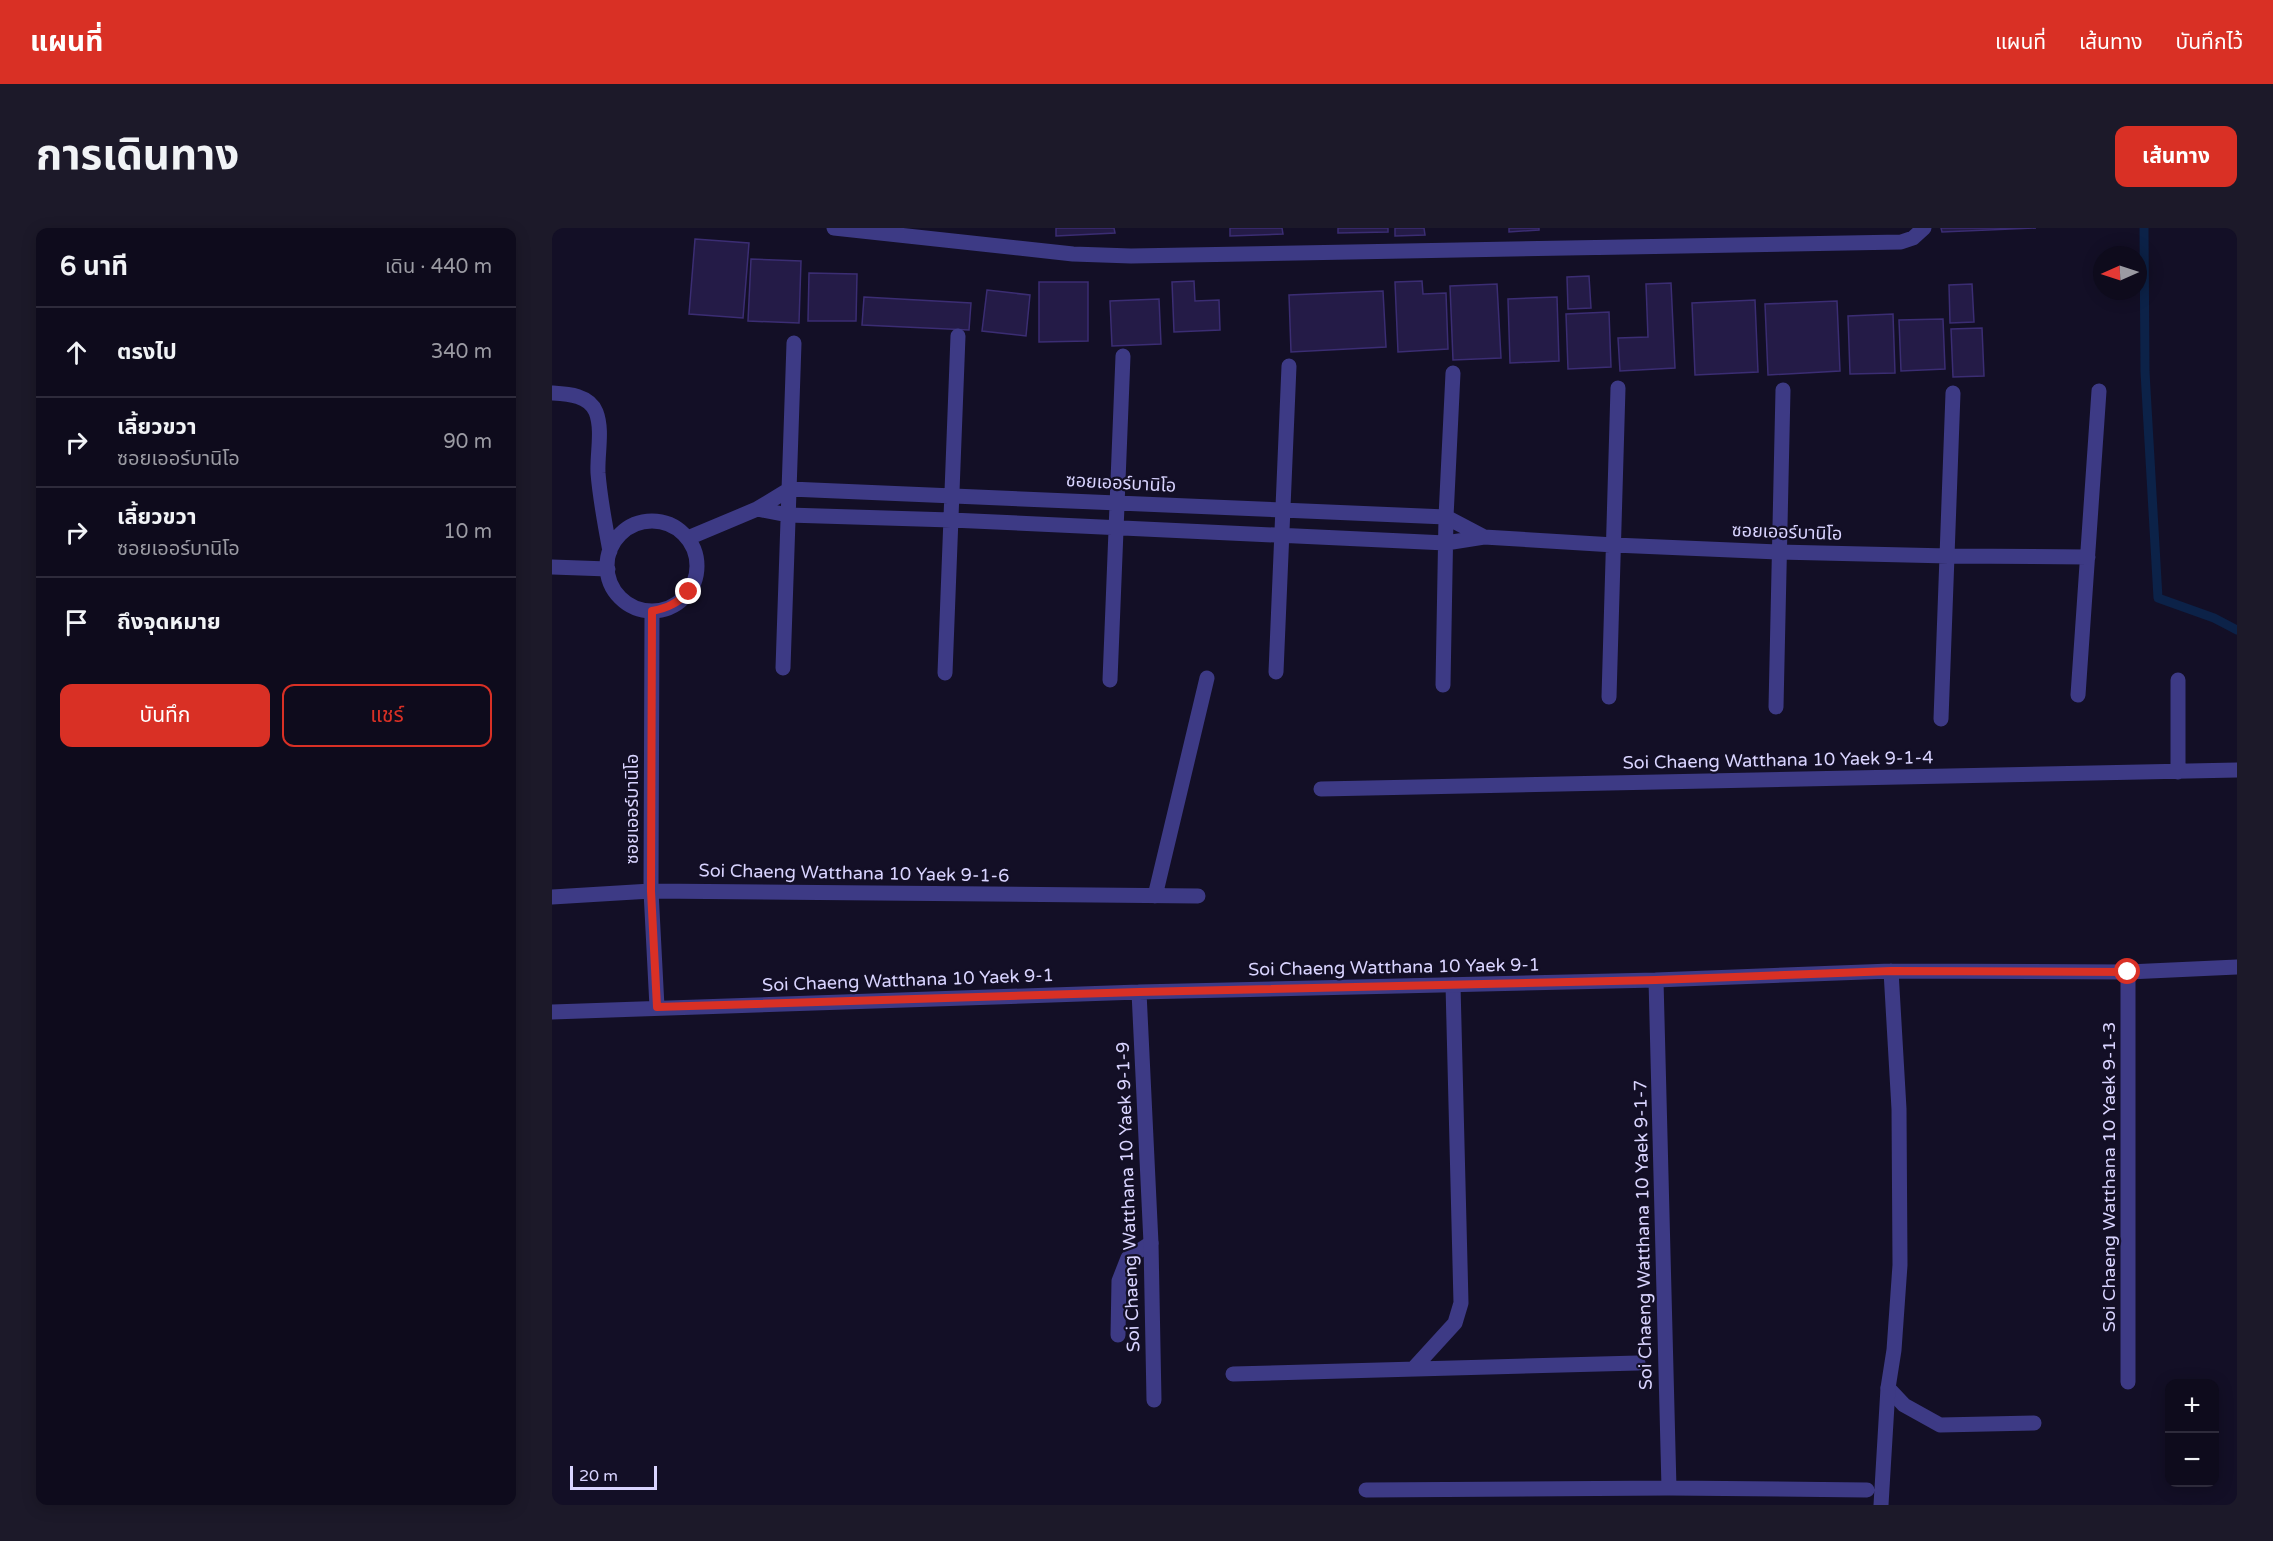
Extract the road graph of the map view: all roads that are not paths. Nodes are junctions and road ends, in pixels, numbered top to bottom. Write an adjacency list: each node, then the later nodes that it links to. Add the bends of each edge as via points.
1 (834, 228): 2 (street, via 1073,254 1131,256 1901,242)
2 (1924, 228)
3 (958, 336): 14 (street)
4 (794, 343): 13 (street)
5 (1123, 356): 15 (street)
6 (1289, 366): 17 (street)
7 (1453, 373): 19 (street)
8 (1618, 388): 26 (street)
9 (1783, 390): 28 (street)
10 (2099, 391): 30 (street)
11 (552, 393): 27 (street, via 571,394 588,402 596,412 601,503)
12 (1953, 393): 29 (street)
13 (790, 489): 14 (street, ซอยเออร์บานิโอ); 16 (street); 18 (street)
14 (952, 495): 15 (street, ซอยเออร์บานิโอ); 20 (street)
15 (1118, 503): 17 (street, ซอยเออร์บานิโอ); 21 (street)
16 (757, 509): 18 (street, ซอยเออร์บานิโอ); 24 (street)
17 (1285, 510): 19 (street, ซอยเออร์บานิโอ); 22 (street)
18 (788, 515): 20 (street, ซอยเออร์บานิโอ); 34 (street)
19 (1446, 517): 23 (street, ซอยเออร์บานิโอ); 25 (street)
20 (951, 520): 21 (street, ซอยเออร์บานิโอ); 36 (street)
21 (1117, 528): 22 (street, ซอยเออร์บานิโอ); 38 (street)
22 (1283, 535): 25 (street, ซอยเออร์บานิโอ); 35 (street)
23 (1484, 537): 25 (street, ซอยเออร์บานิโอ); 26 (street, ซอยเออร์บานิโอ)
24 (688, 538): 27 (street, via 678,528 652,520 626,529); 33 (street, via 697,564 689,592 666,609)
25 (1446, 543): 40 (street)
26 (1614, 545): 28 (street, ซอยเออร์บานิโอ); 42 (street)
27 (610, 551): 32 (street)
28 (1778, 552): 29 (street, ซอยเออร์บานิโอ); 43 (street)
29 (1948, 556): 30 (street, ซอยเออร์บานิโอ); 44 (street)
30 (2088, 556): 41 (street)
31 (552, 567): 32 (street)
32 (608, 569): 33 (street, via 617,593 633,606)
33 (652, 611): 48 (street, ซอยเออร์บานิโอ)
34 (783, 668)
35 (1276, 672)
36 (945, 673)
37 (1207, 678): 49 (street)
38 (1110, 680)
39 (2178, 680): 46 (street)
40 (1443, 685)
41 (2078, 694)
42 (1609, 697)
43 (1776, 707)
44 (1941, 720)
45 (2237, 770): 46 (street, Soi Chaeng Watthana 10 Yaek 9-1-4)
46 (2178, 772): 47 (street, Soi Chaeng Watthana 10 Yaek 9-1-4)
47 (1321, 789)
48 (651, 891): 49 (street, Soi Chaeng Watthana 10 Yaek 9-1-6); 51 (street, Soi Chaeng Watthana 10 Yaek 9-1-6); 58 (street, ซอยเออร์บานิโอ)
49 (1155, 896): 50 (street, Soi Chaeng Watthana 10 Yaek 9-1-6)
50 (1198, 896)
51 (552, 897)
52 (2237, 967): 54 (street, Soi Chaeng Watthana 10 Yaek 9-1)
53 (1891, 971): 54 (street, Soi Chaeng Watthana 10 Yaek 9-1); 55 (street, Soi Chaeng Watthana 10 Yaek 9-1); 66 (street, via 1899,1109 1900,1265)
54 (2128, 972): 65 (street, Soi Chaeng Watthana 10 Yaek 9-1-3)
55 (1656, 980): 56 (street, Soi Chaeng Watthana 10 Yaek 9-1); 69 (street, Soi Chaeng Watthana 10 Yaek 9-1-7)
56 (1453, 985): 57 (street, Soi Chaeng Watthana 10 Yaek 9-1); 63 (street, via 1461,1303 1455,1323)
57 (1139, 992): 58 (street, Soi Chaeng Watthana 10 Yaek 9-1); 60 (street, Soi Chaeng Watthana 10 Yaek 9-1-9)
58 (657, 1007): 59 (street, Soi Chaeng Watthana 10 Yaek 9-1)
59 (552, 1012)
60 (1151, 1243): 61 (street, via 1128,1258 1119,1281); 67 (street, Soi Chaeng Watthana 10 Yaek 9-1-9)
61 (1118, 1335)
62 (1638, 1363): 63 (street)
63 (1413, 1369): 64 (street)
64 (1233, 1374)
65 (2128, 1382)
66 (1888, 1388): 68 (street, via 1904,1405 1940,1425); 72 (street)
67 (1154, 1400)
68 (2034, 1424)
69 (1670, 1488): 70 (street); 71 (street)
70 (1366, 1490)
71 (1867, 1490)
72 (1881, 1505)

